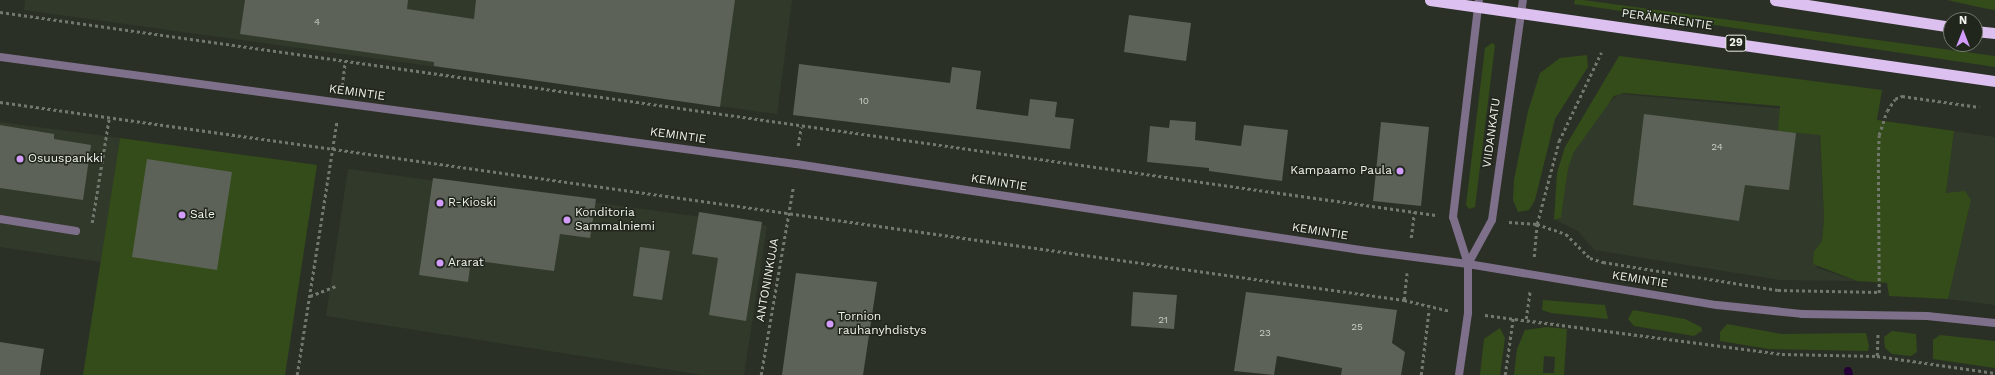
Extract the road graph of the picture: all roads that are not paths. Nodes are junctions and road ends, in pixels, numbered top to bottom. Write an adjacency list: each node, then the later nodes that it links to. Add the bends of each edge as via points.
1 (1430, 0): 4 (highway, PERÄMERENTIE / 29)
2 (1523, 0): 5 (street, VIIDANKATU)
3 (1775, 0): 6 (highway)
4 (1478, 3): 5 (highway, PERÄMERENTIE / 29); 13 (street, VIIDANKATU, via 1453,217)
5 (1521, 12): 10 (highway, PERÄMERENTIE / 29); 13 (street, VIIDANKATU, via 1492,220)
6 (1943, 26)
7 (1983, 32): 8 (highway)
8 (1995, 33)
9 (0, 57): 13 (street, KEMINTIE, via 796,164 1360,250)
10 (1995, 81)
11 (0, 219): 12 (street)
12 (76, 231)
13 (1468, 264): 14 (street, KEMINTIE, via 1774,312 1927,316); 15 (street, VIIDANKATU, via 1468,313)
14 (1995, 323)
15 (1458, 375)

